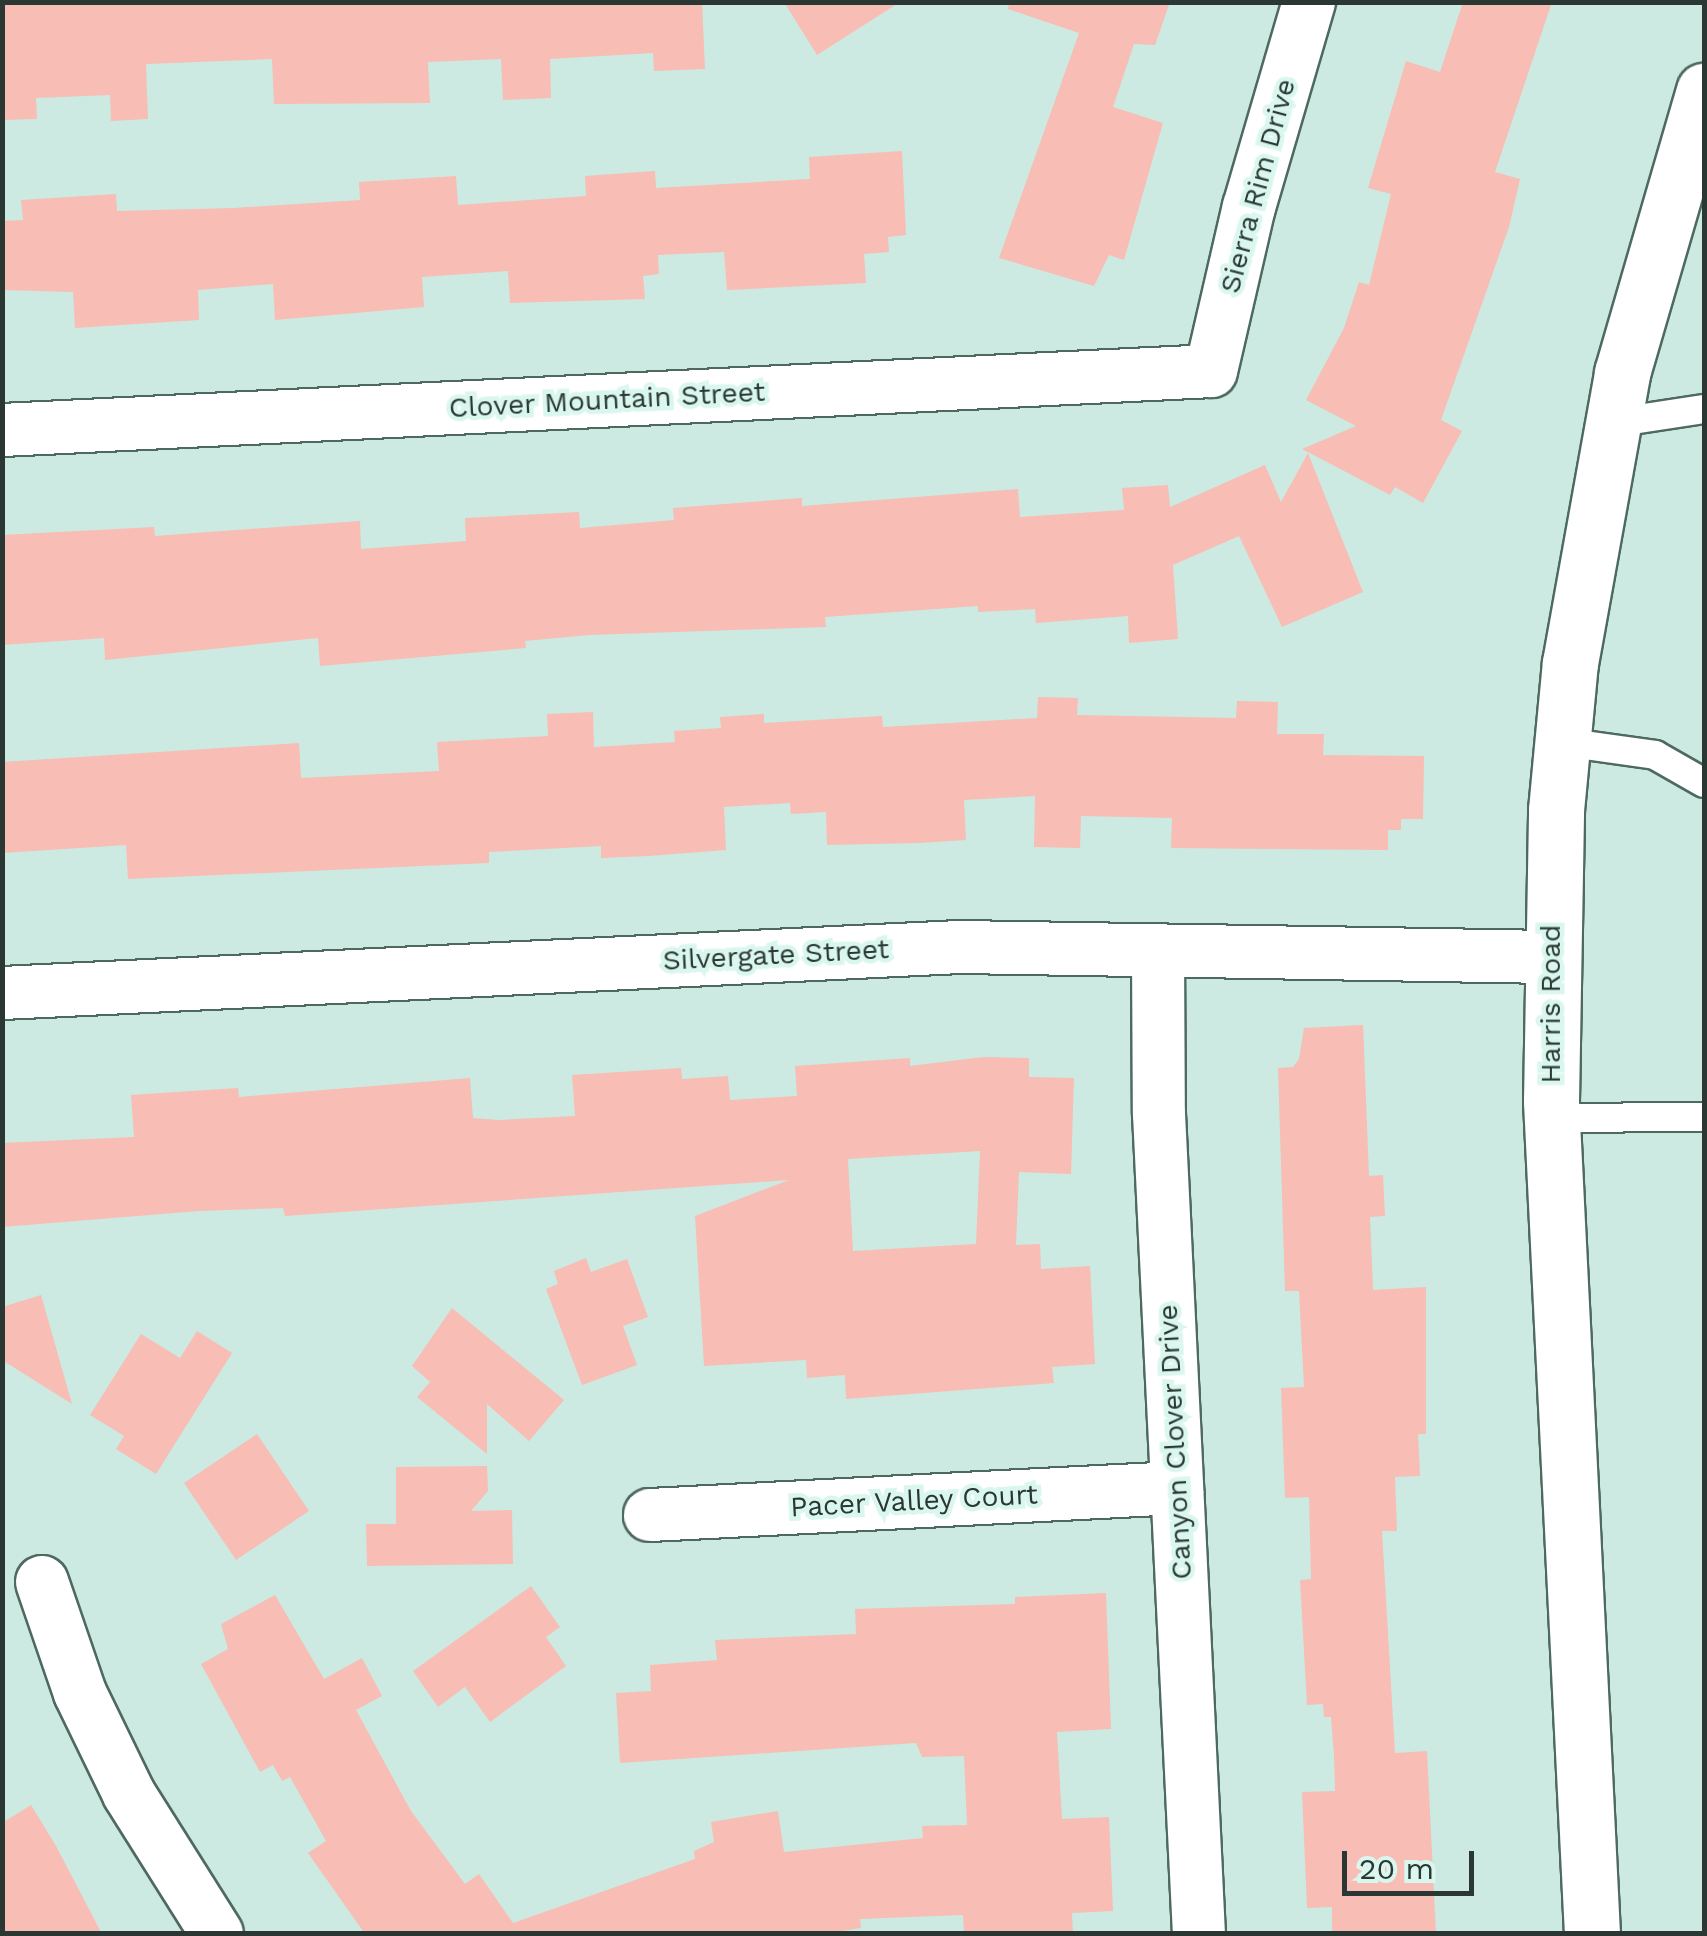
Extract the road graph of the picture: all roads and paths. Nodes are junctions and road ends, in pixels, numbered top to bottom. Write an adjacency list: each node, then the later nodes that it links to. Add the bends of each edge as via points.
1 (1310, 2): 3 (street, Sierra Rim Drive, via 1249,207)
2 (1704, 92): 5 (street, Harris Road, via 1659,231)
3 (1211, 371): 6 (street, Clover Mountain Street)
4 (1704, 409): 5 (lane)
5 (1612, 423): 7 (street, Harris Road)
6 (2, 430)
7 (1562, 742): 8 (lane, via 1656,756); 10 (street, Harris Road)
8 (1704, 783)
9 (1158, 950): 10 (street, Silvergate Street); 11 (street, Silvergate Street, via 960,946); 14 (street, Canyon Clover Drive)
10 (1550, 957): 13 (street, Harris Road)
11 (2, 992)
12 (1704, 1117): 13 (lane)
13 (1552, 1118): 19 (street, Harris Road)
14 (1177, 1488): 15 (street, Pacer Valley Court); 18 (street, Canyon Clover Drive)
15 (650, 1514)
16 (42, 1582): 17 (street, via 80,1693 129,1794)
17 (218, 1934)
18 (1199, 1934)
19 (1592, 1934)

